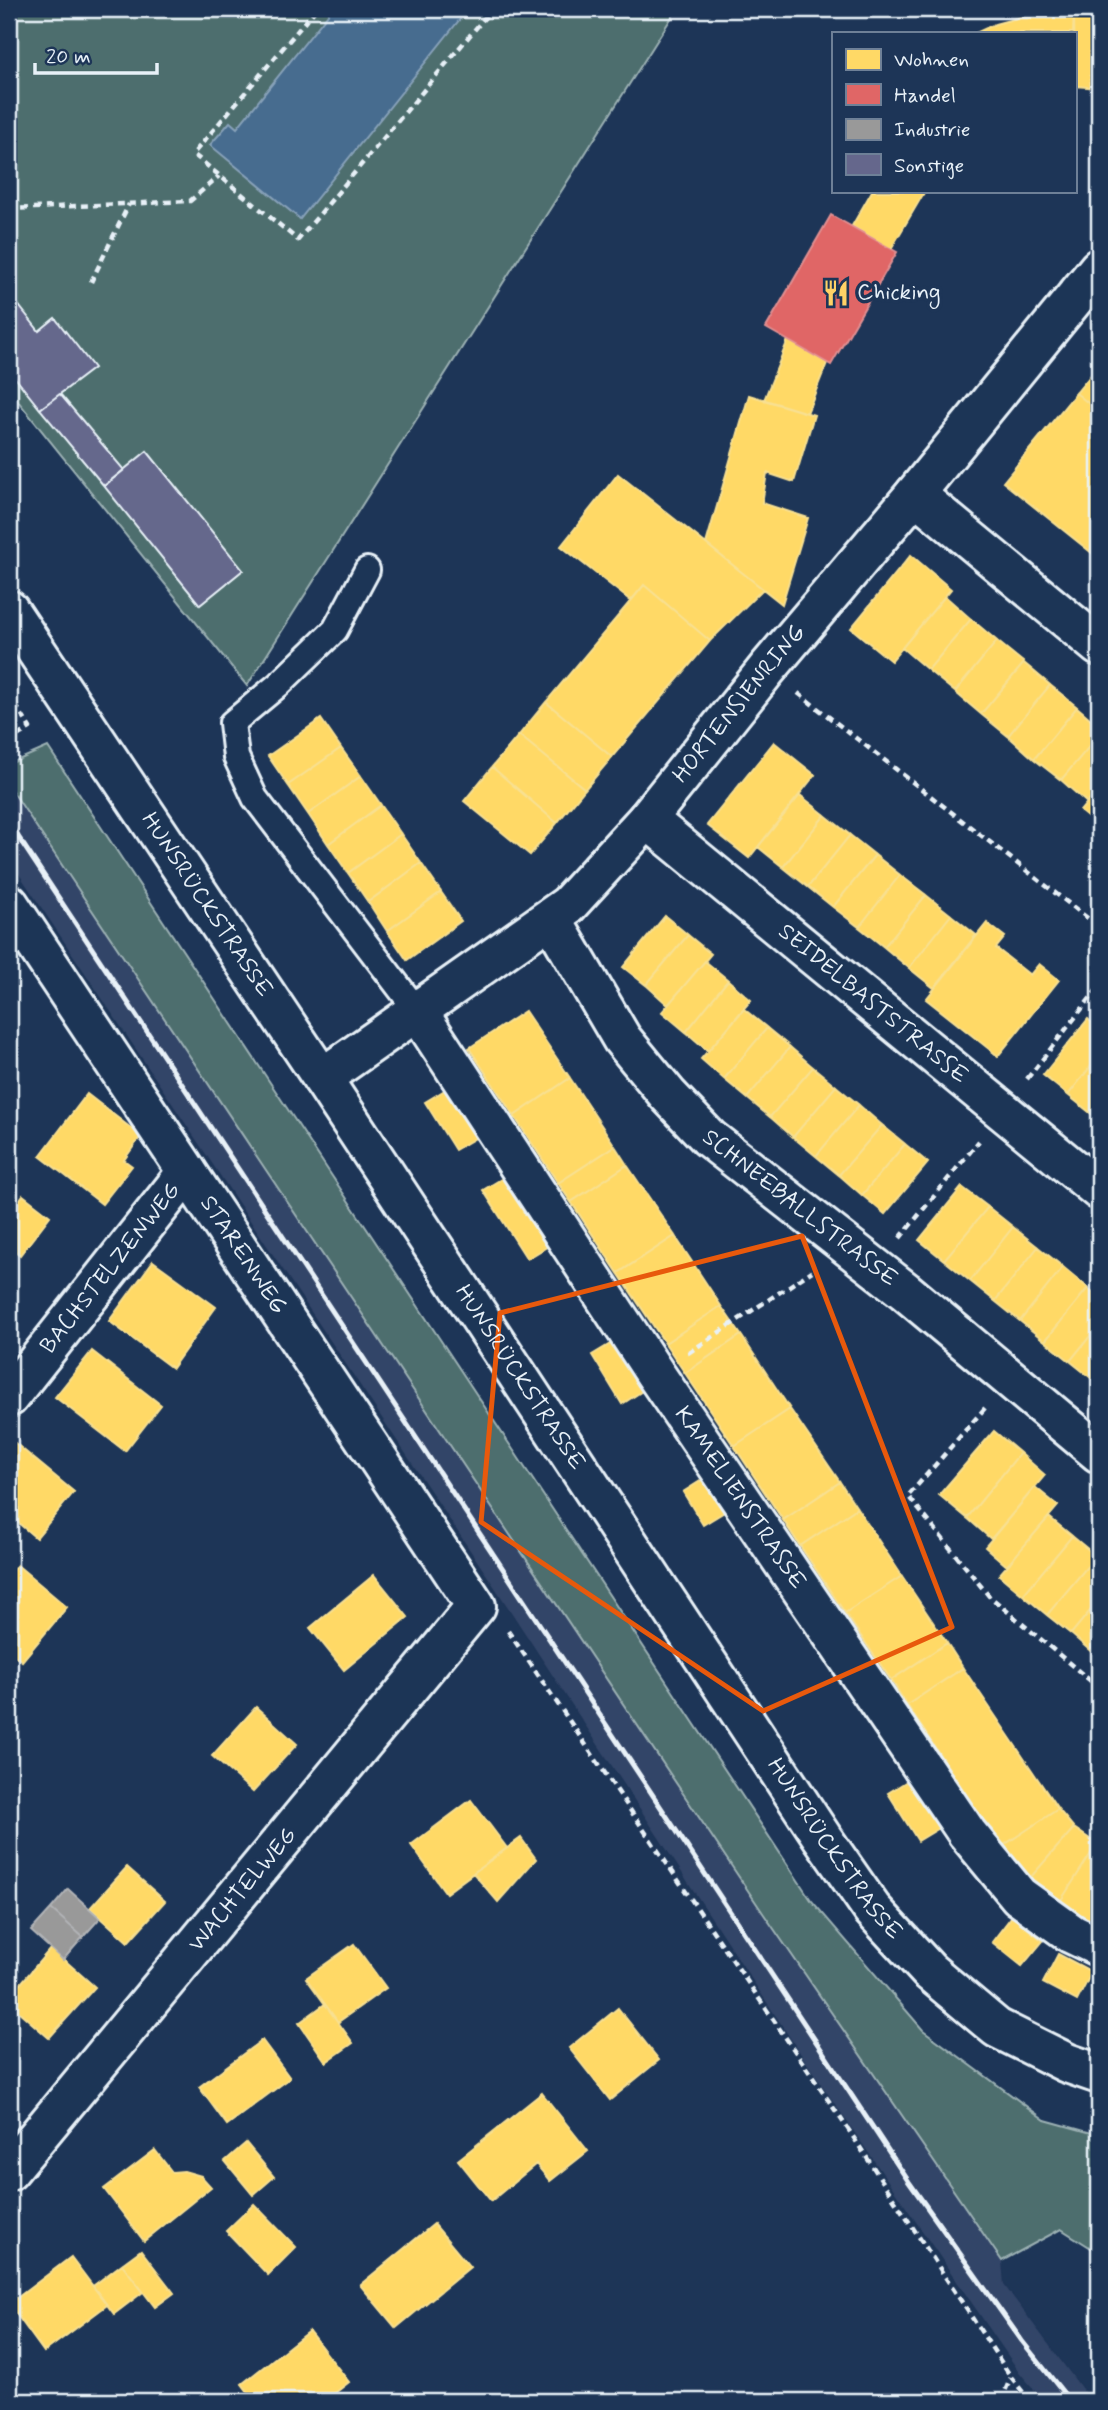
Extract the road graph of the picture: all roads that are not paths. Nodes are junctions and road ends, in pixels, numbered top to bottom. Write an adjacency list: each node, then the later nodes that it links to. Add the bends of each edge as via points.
1 (1099, 268): 2 (street, HORTENSIENRING)
2 (915, 494): 5 (street); 6 (street, HORTENSIENRING)
3 (367, 570): 9 (lane, via 335,630 232,723 234,746 255,798)
4 (9, 610): 10 (street, HUNSRÜCKSTRASSE)
5 (1099, 646)
6 (647, 819): 8 (street, HORTENSIENRING); 12 (street, SEIDELBASTSTRASSE)
7 (9, 904): 11 (street, STARENWEG)
8 (551, 918): 9 (street, HORTENSIENRING); 14 (street, SCHNEEBALLSTRASSE, via 622,1039 709,1138)
9 (418, 1012): 10 (street, HORTENSIENRING); 16 (street, KAMELIENSTRASSE, via 656,1375 967,1833 1019,1896 1072,1934)
10 (322, 1078): 17 (street, HUNSRÜCKSTRASSE, via 872,1909 929,1971 997,2028)
11 (187, 1172): 13 (street, BACHSTELZENWEG); 15 (street, STARENWEG)
12 (1099, 1190)
13 (9, 1397)
14 (1099, 1453)
15 (475, 1606): 18 (street, WACHTELWEG)
16 (1099, 1947)
17 (1099, 2074)
18 (9, 2171)

